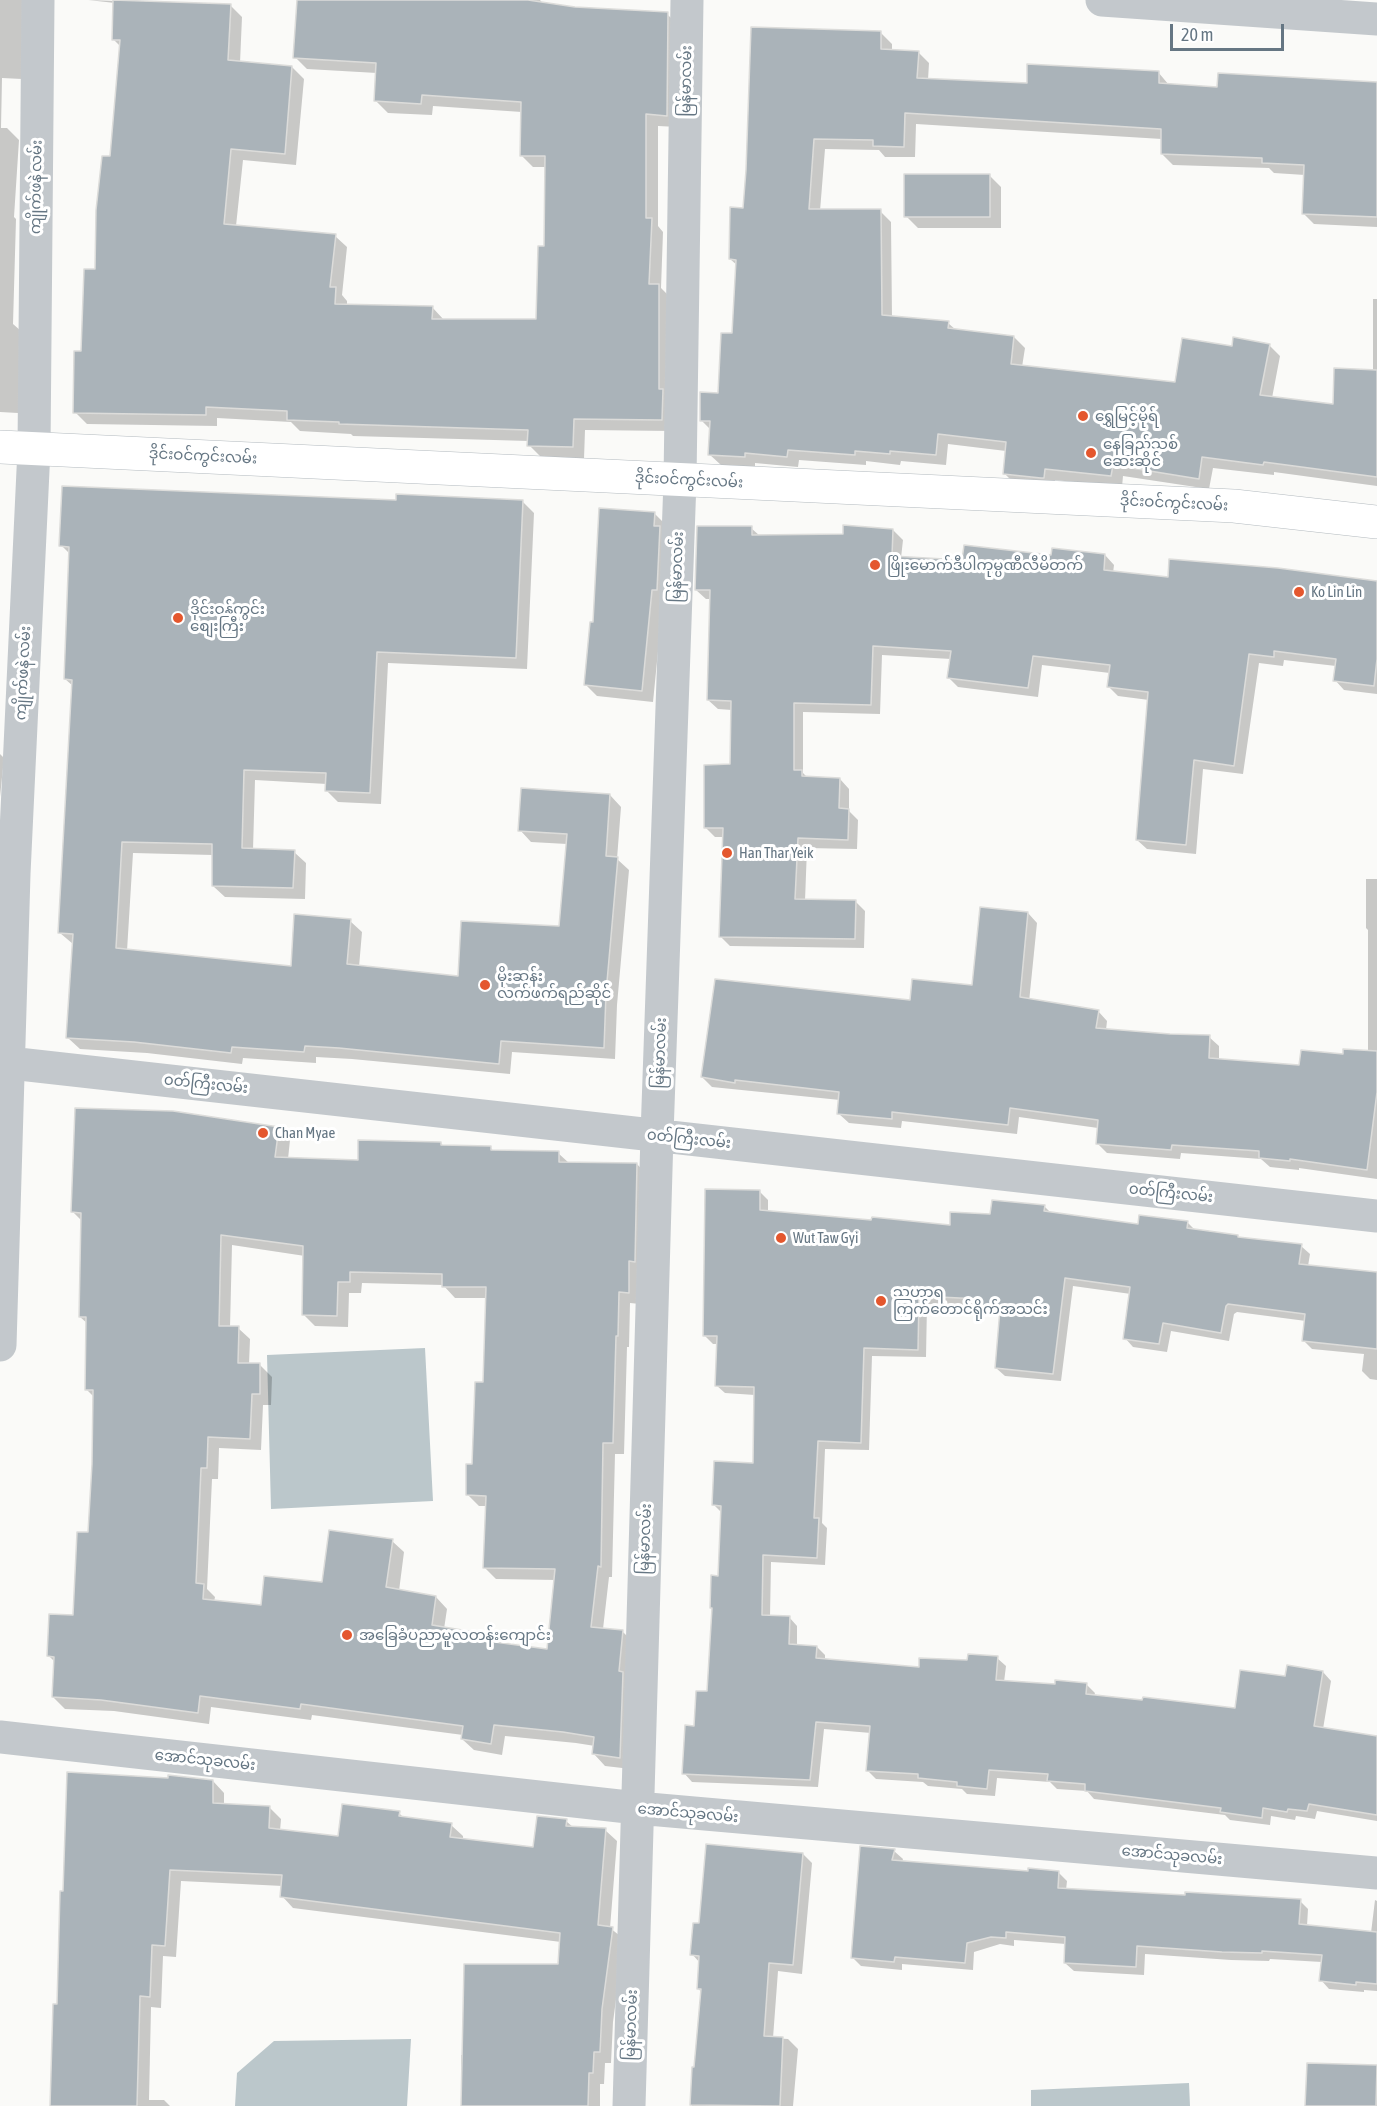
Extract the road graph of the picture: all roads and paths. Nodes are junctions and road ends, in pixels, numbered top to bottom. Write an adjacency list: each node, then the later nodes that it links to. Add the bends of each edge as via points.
1 (38, 0): 6 (street, ကျိုက်ဖနဲ လမ်း)
2 (687, 0): 7 (street, မြန်မာလမ်း)
3 (1102, 0): 4 (street)
4 (1377, 19)
5 (0, 447): 6 (street, ဒိုင်းဝင်ကွင်းလမ်း)
6 (34, 449): 7 (street, ဒိုင်းဝင်ကွင်းလမ်း); 9 (street, ကျိုက်ဖနဲ လမ်း)
7 (680, 480): 8 (street, ဒိုင်းဝင်ကွင်းလမ်း, via 1234,506); 10 (street, မြန်မာလမ်း)
8 (1377, 522)
9 (4, 1062): 10 (street, ၀တ်ကြီးလမ်း); 12 (street, ကျိုက်ဖနဲ လမ်း)
10 (657, 1135): 11 (street, ၀တ်ကြီးလမ်း); 14 (street, မြန်မာလမ်း)
11 (1377, 1216)
12 (0, 1345)
13 (0, 1737): 14 (street, အောင်သုခလမ်း)
14 (636, 1808): 15 (street, အောင်သုခလမ်း); 16 (street, မြန်မာလမ်း)
15 (1377, 1873)
16 (629, 2106)

